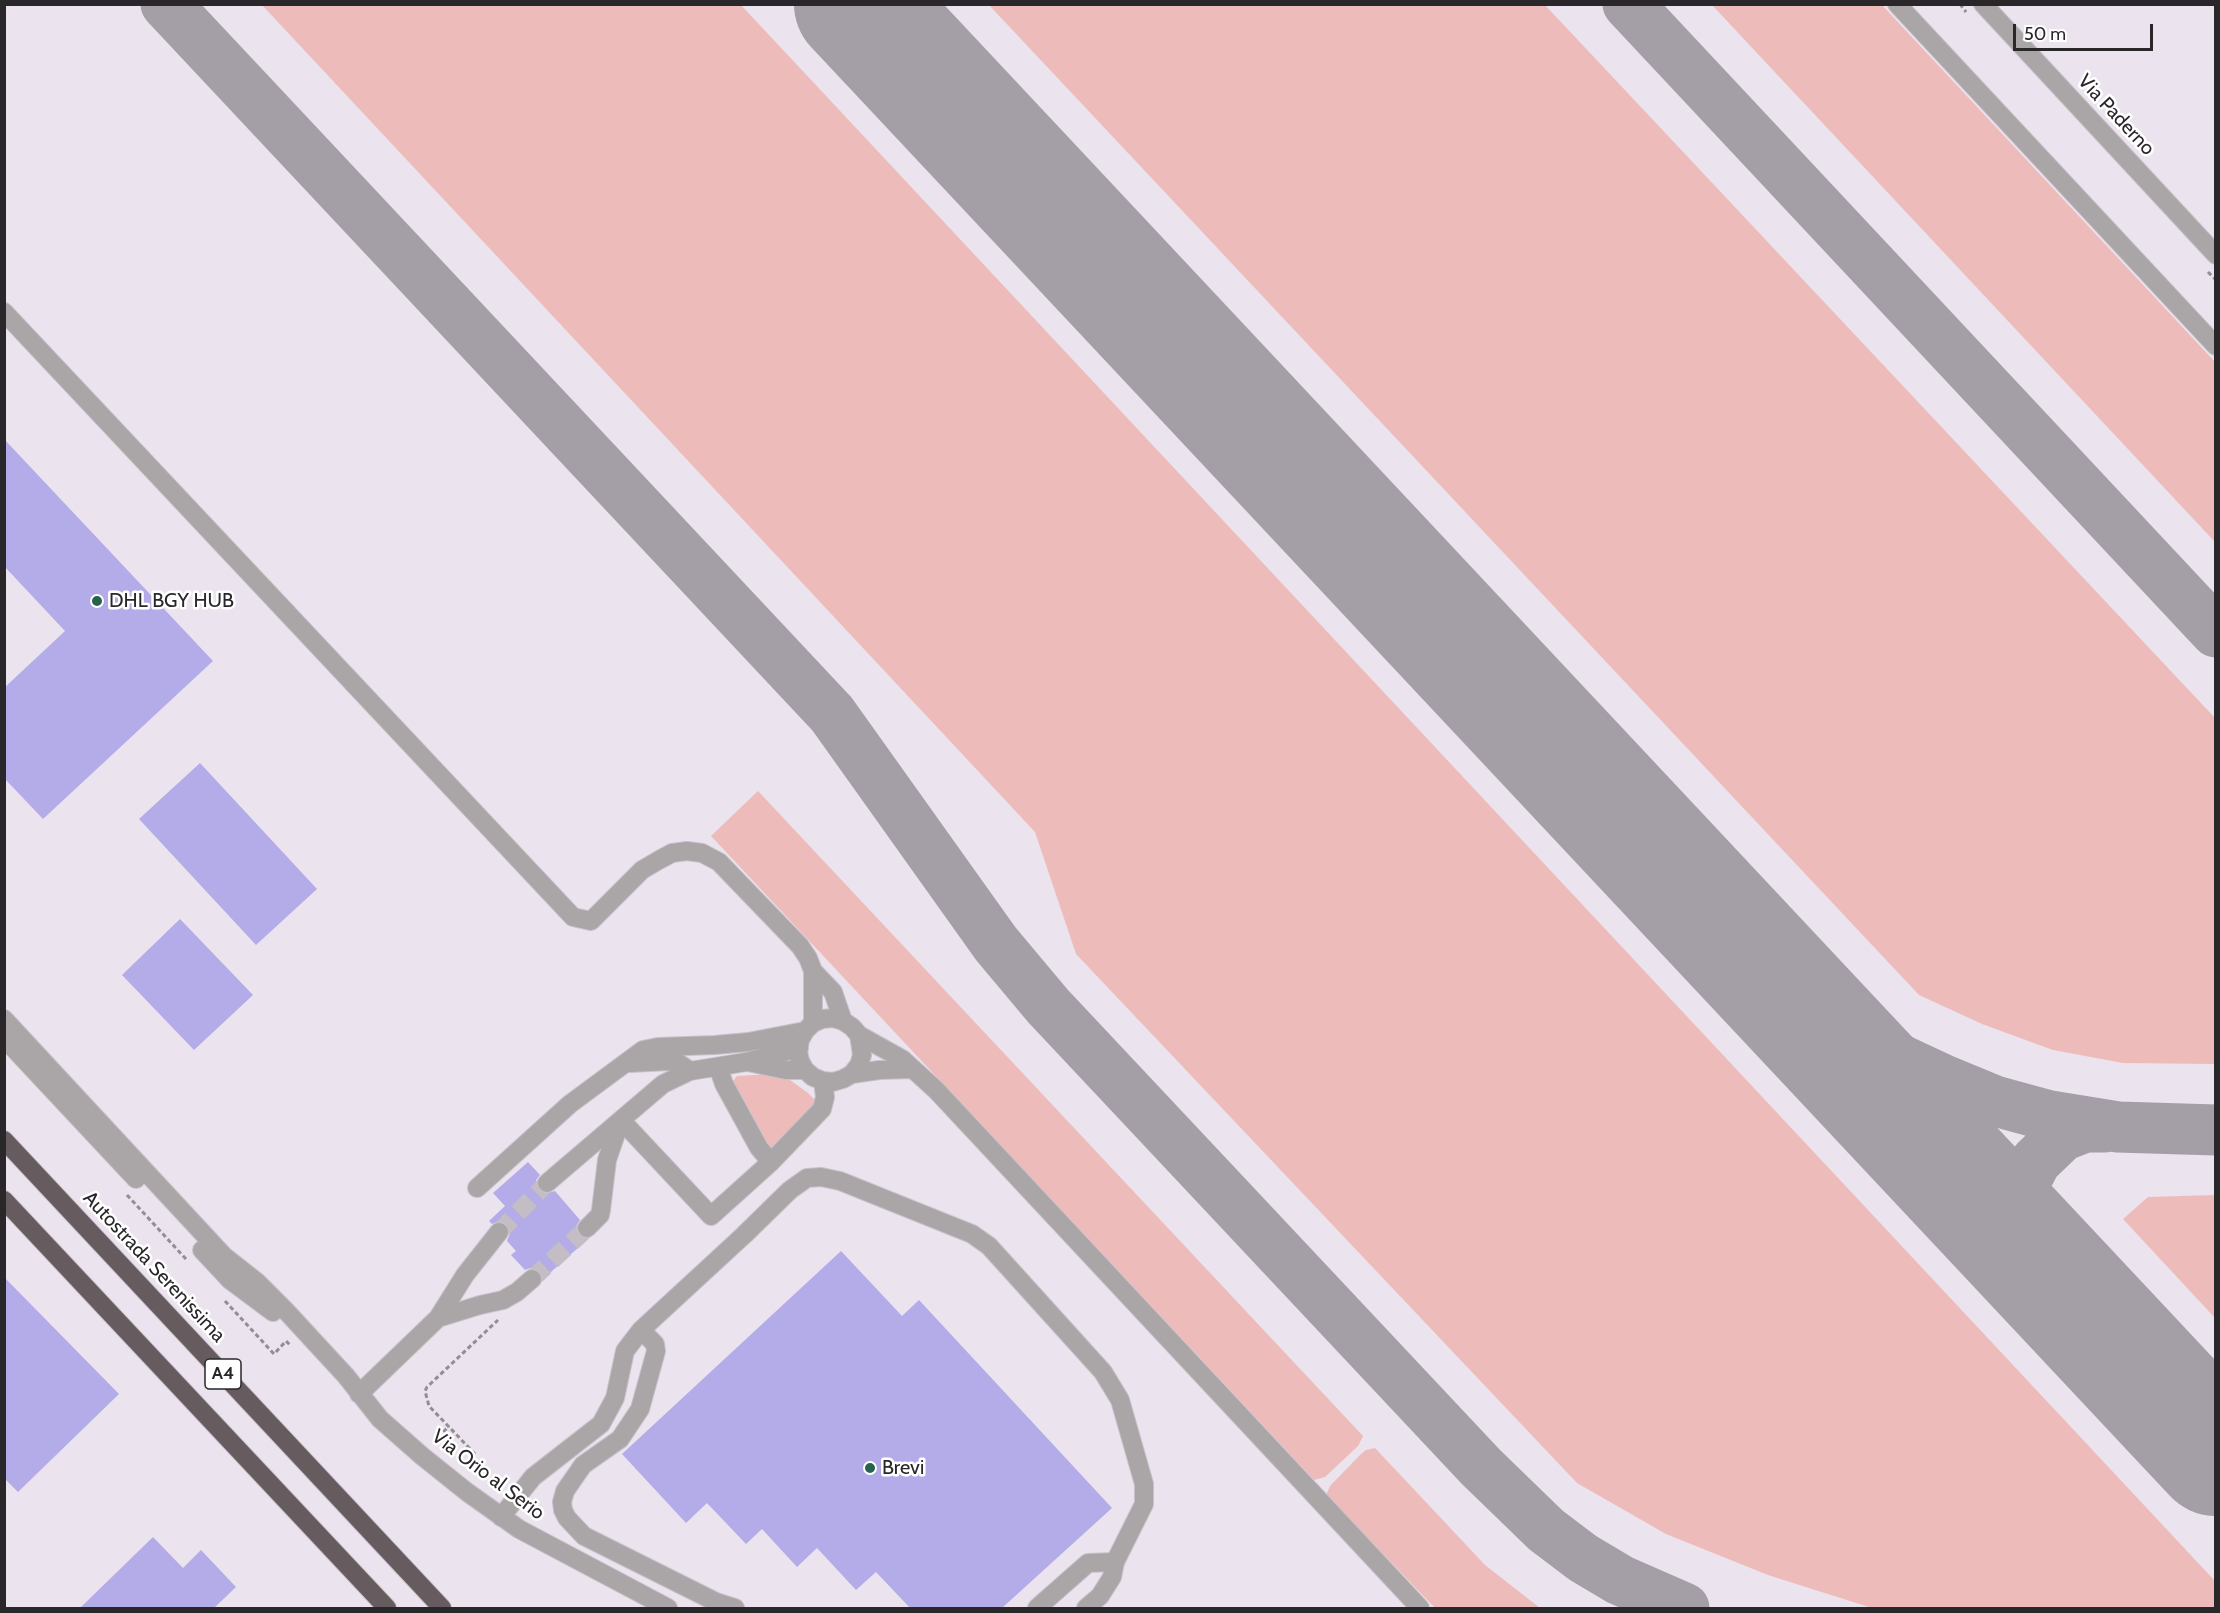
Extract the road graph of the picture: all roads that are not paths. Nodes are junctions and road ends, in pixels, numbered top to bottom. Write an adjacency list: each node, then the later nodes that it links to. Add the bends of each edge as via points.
1 (1897, 4): 5 (street)
2 (1983, 4): 3 (street, Via Paderno)
3 (2216, 255)
4 (4, 312): 6 (street, via 573,917 591,921 642,870 672,853 702,854 719,862 800,946)
5 (2216, 346)
6 (813, 971): 8 (street, via 833,992); 9 (street)
7 (4, 1019): 31 (street, via 224,1256 286,1311)
8 (843, 1021): 9 (street, via 822,1019); 10 (street)
9 (805, 1034): 12 (street); 13 (street, via 715,1045 658,1047 643,1050); 16 (street, via 800,1061)
10 (859, 1035): 15 (street); 18 (street, via 862,1055)
11 (4, 1038): 31 (street, via 230,1280 264,1304 338,1379)
12 (746, 1062): 14 (street); 16 (street)
13 (622, 1064): 17 (street, via 669,1061); 24 (street, via 570,1104)
14 (718, 1067): 17 (street); 22 (street, via 759,1148)
15 (913, 1069): 18 (street); 40 (street)
16 (806, 1070): 19 (street)
17 (690, 1071): 20 (street, via 663,1084)
18 (852, 1074): 19 (street, via 833,1082)
19 (823, 1081): 22 (street, via 822,1109)
20 (621, 1120): 22 (street, via 711,1216); 23 (street); 26 (street, via 607,1160 600,1215)
21 (4, 1140): 35 (highway, Autostrada Serenissima / A4)
22 (771, 1162)
23 (547, 1183)
24 (477, 1188)
25 (4, 1200): 34 (highway, A4)
26 (587, 1228)
27 (499, 1232): 29 (street)
28 (532, 1279): 29 (street, via 503,1300)
29 (438, 1318): 31 (street)
30 (641, 1330): 32 (street, via 625,1352 615,1398 602,1424 533,1477); 33 (street, via 807,1178 840,1181 972,1234 989,1246 1103,1372 1120,1400 1144,1484 1144,1504); 37 (street, via 655,1344 656,1351 640,1409 620,1438 583,1465 565,1491 563,1510 584,1536)
31 (359, 1394): 32 (street, Via Orio al Serio, via 380,1419 422,1456)
32 (501, 1517): 36 (street, Via Orio al Serio, via 579,1563)
33 (1115, 1562): 38 (street, via 1088,1563); 39 (street, via 1112,1577 1100,1596)
34 (387, 1608)
35 (442, 1608)
36 (668, 1608)
37 (735, 1608)
38 (1037, 1608)
39 (1086, 1608)
40 (1420, 1608)

